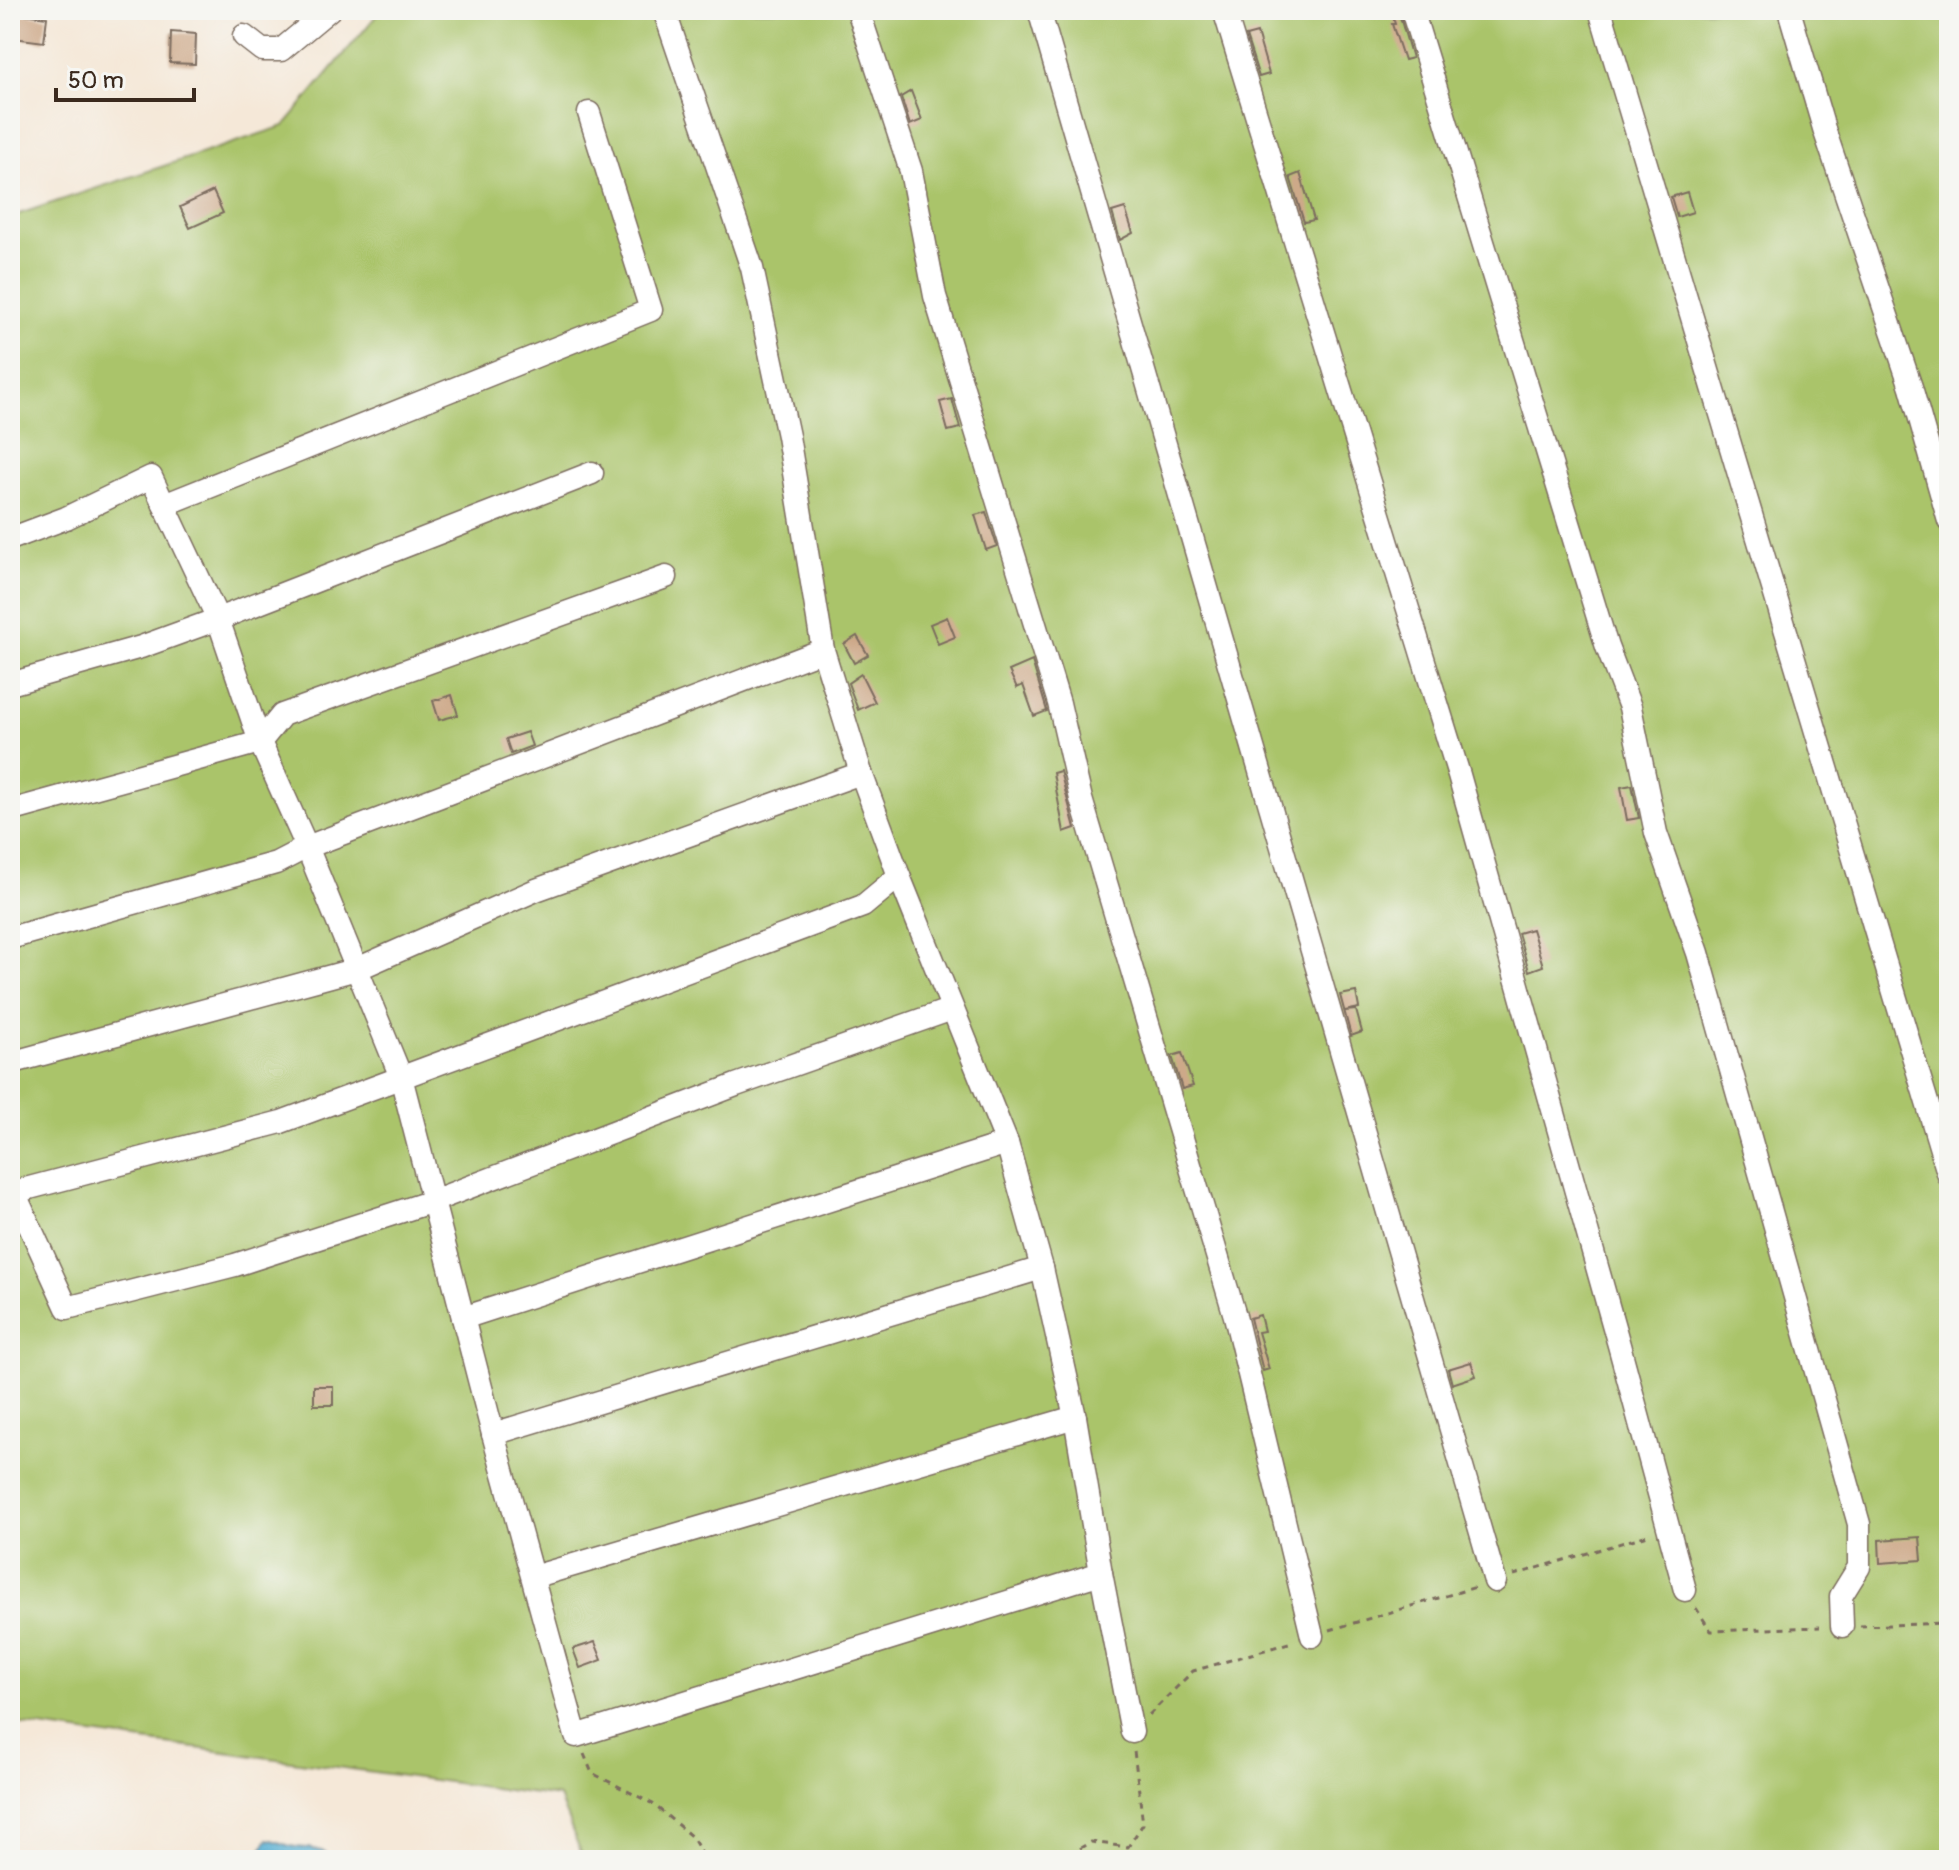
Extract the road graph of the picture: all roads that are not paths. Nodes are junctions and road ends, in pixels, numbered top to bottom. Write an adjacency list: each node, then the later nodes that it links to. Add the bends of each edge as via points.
1 (329, 10): 9 (lane, via 281,50 262,50)
2 (664, 10): 17 (lane, via 752,268 788,436)
3 (858, 10): 42 (lane, via 911,171 935,296 1059,703 1081,799 1235,1316)
4 (1039, 10): 39 (lane)
5 (1224, 10): 40 (lane, via 1459,775)
6 (1412, 10): 41 (lane, via 1607,647 1630,707 1656,833 1698,953 1859,1524 1859,1567 1841,1596)
7 (1600, 10): 30 (lane)
8 (1789, 10): 13 (lane)
9 (244, 36)
10 (589, 113): 12 (lane, via 651,310)
11 (592, 473): 16 (lane)
12 (164, 505): 14 (lane, via 151,477); 16 (lane)
13 (1949, 521)
14 (10, 539)
15 (666, 577): 19 (lane, via 282,715)
16 (218, 619): 18 (lane); 19 (lane)
17 (823, 650): 20 (lane); 22 (lane)
18 (10, 684)
19 (260, 742): 21 (lane); 22 (lane)
20 (861, 773): 23 (lane); 25 (lane, via 536,890)
21 (10, 811)
22 (307, 847): 24 (lane, via 276,863); 25 (lane)
23 (899, 876): 26 (lane); 28 (lane, via 863,906)
24 (10, 938)
25 (357, 969): 27 (lane); 28 (lane)
26 (952, 1009): 29 (lane); 32 (lane)
27 (10, 1063)
28 (401, 1077): 31 (lane, via 281,1122); 32 (lane)
29 (1007, 1143): 33 (lane); 34 (lane)
30 (1949, 1176)
31 (11, 1189): 32 (lane, via 67,1308 235,1265)
32 (433, 1201): 34 (lane)
33 (1042, 1268): 35 (lane); 36 (lane)
34 (463, 1318): 36 (lane)
35 (1075, 1417): 37 (lane); 38 (lane)
36 (493, 1434): 38 (lane)
37 (1101, 1573): 38 (lane, via 576,1736); 43 (lane)
38 (533, 1577)
39 (1495, 1581)
40 (1685, 1590)
41 (1842, 1626)
42 (1312, 1636)
43 (1132, 1732)

